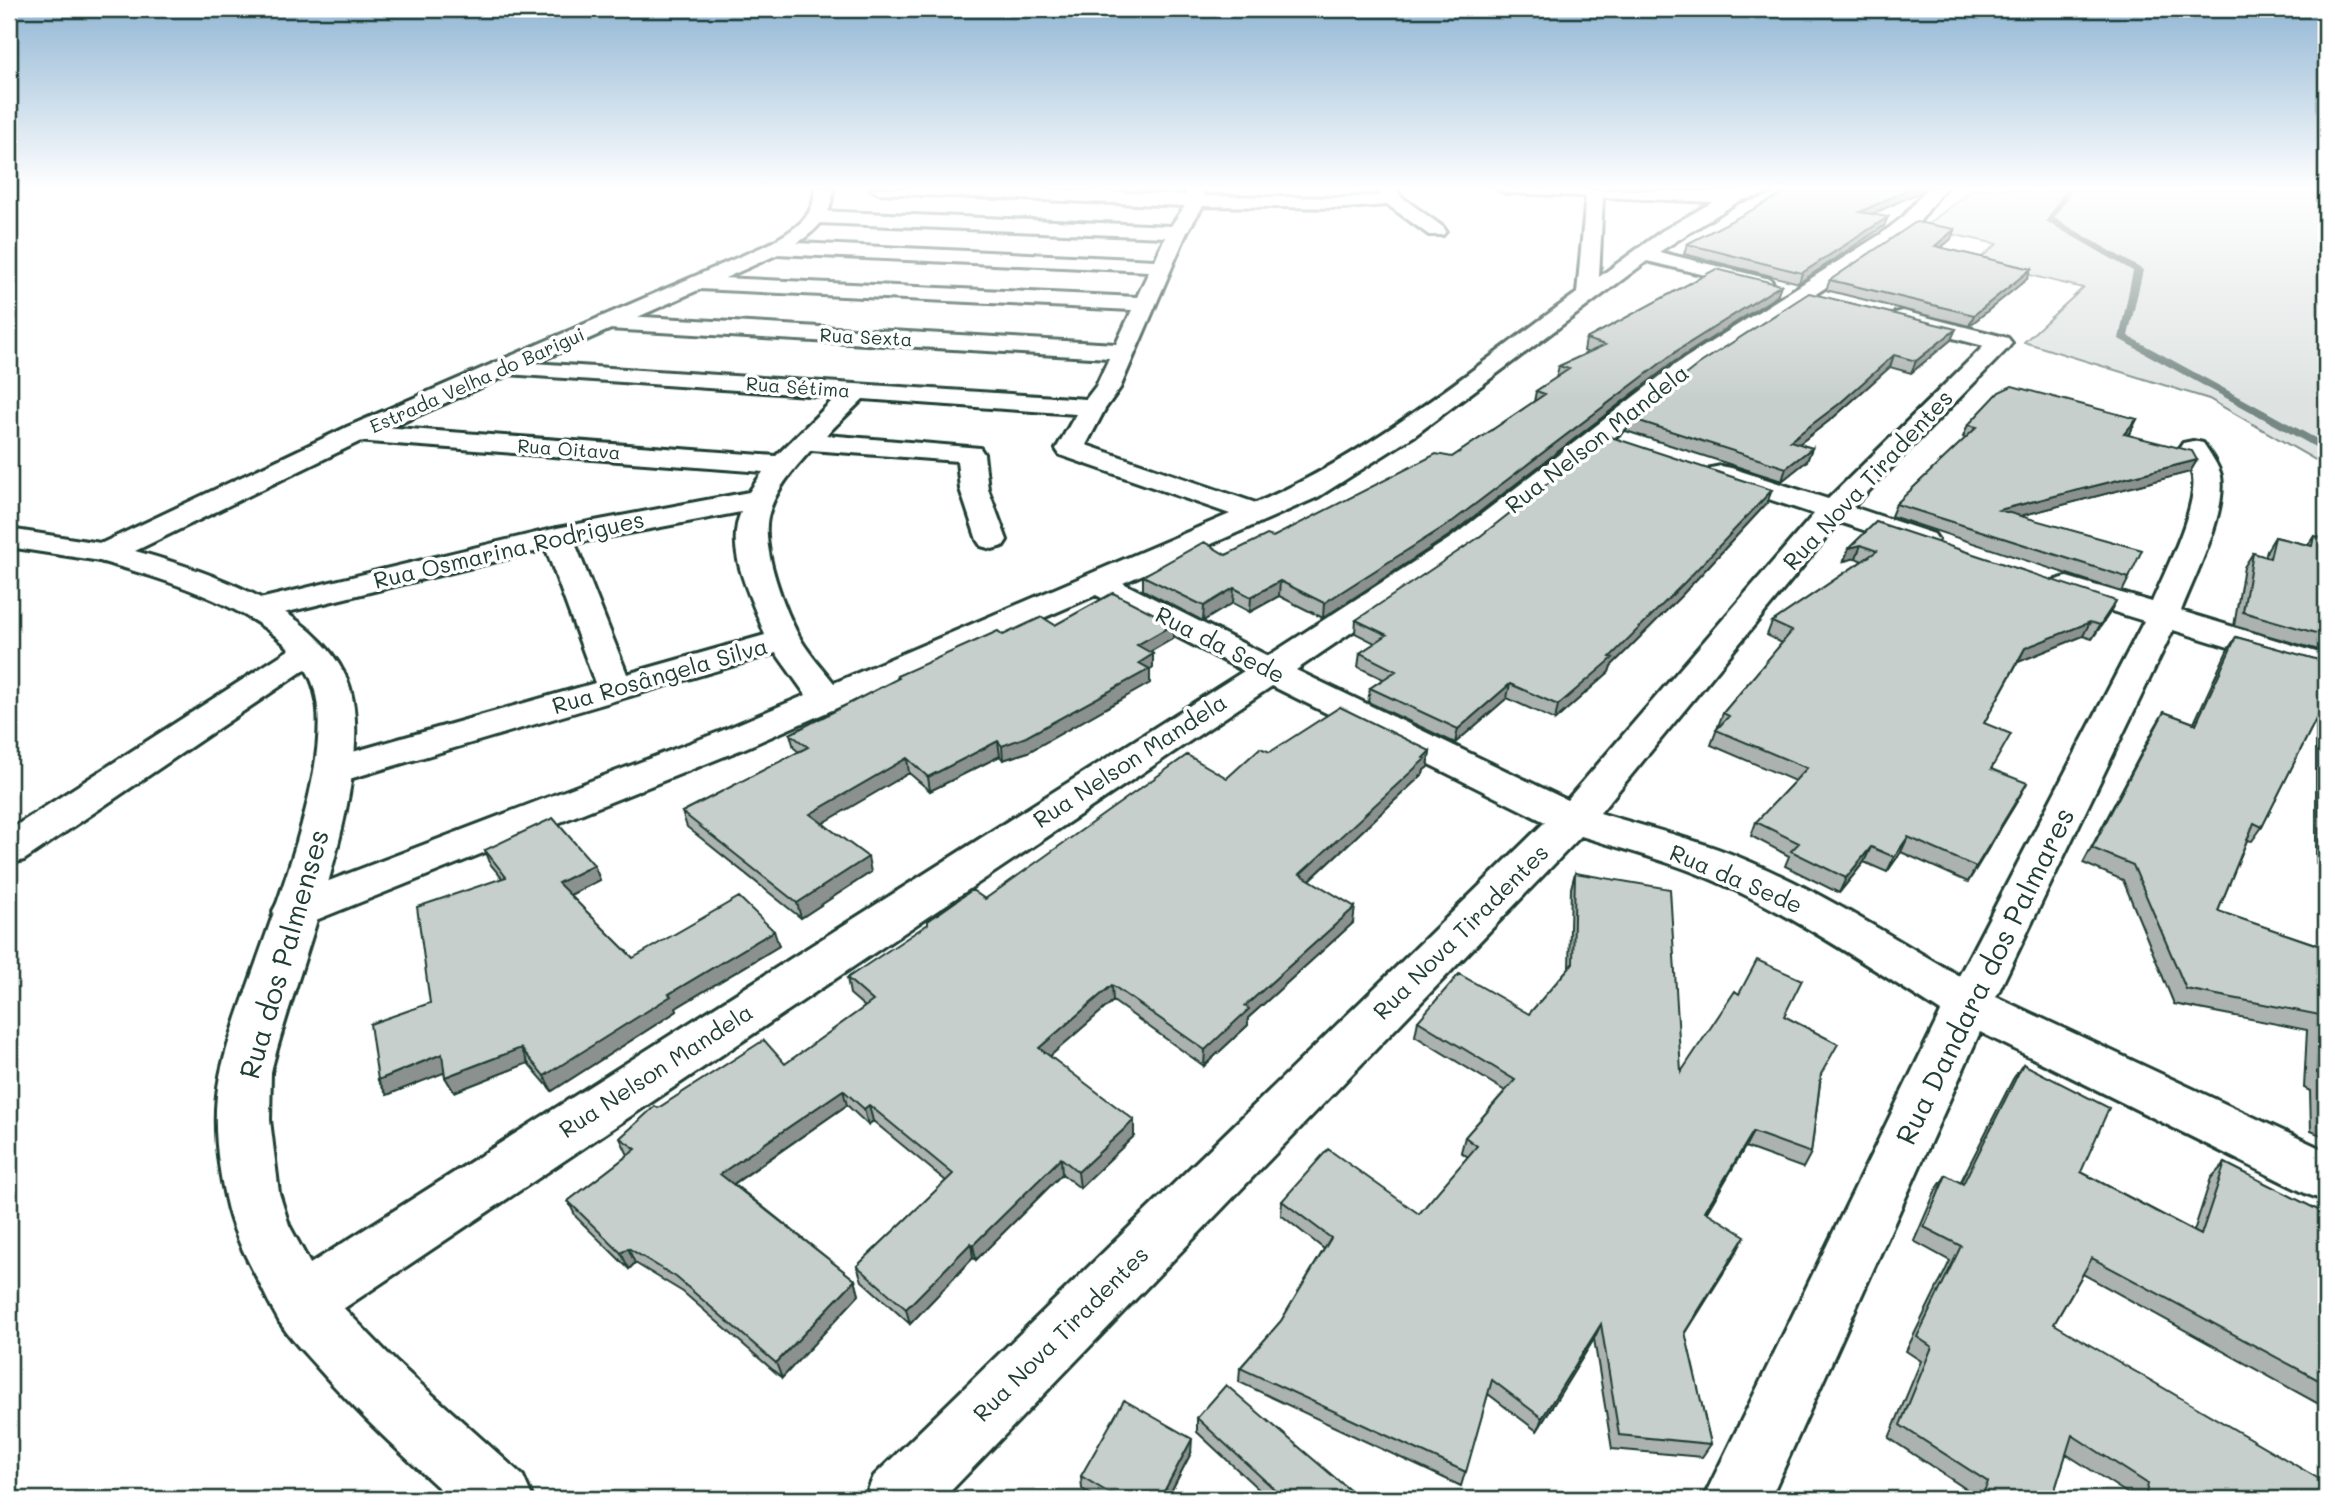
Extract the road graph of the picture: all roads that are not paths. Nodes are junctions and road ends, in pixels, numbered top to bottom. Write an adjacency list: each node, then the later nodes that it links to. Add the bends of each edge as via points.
1 (753, 258): 9 (street, Estrada Velha do Barigui)
2 (1012, 258): 8 (street)
3 (1165, 258): 8 (street)
4 (1590, 258): 11 (street)
5 (1638, 258): 11 (street)
6 (1662, 258): 10 (street)
7 (1862, 258): 10 (street, Rua Nelson Mandela)
8 (1162, 265): 12 (street)
9 (699, 283): 12 (street); 14 (street, Estrada Velha do Barigui)
10 (1815, 296): 20 (street, Rua Nelson Mandela, via 1685,369)
11 (1587, 298): 28 (street, via 1365,457 1308,491)
12 (1145, 304): 15 (street)
13 (1881, 313): 27 (street, Rua Nova Tiradentes, via 2000,342)
14 (608, 322): 15 (street, Rua Sexta); 16 (street, Estrada Velha do Barigui)
15 (1124, 352): 18 (street, via 1108,388)
16 (502, 368): 17 (street, Rua Sétima); 19 (street, Estrada Velha do Barigui)
17 (857, 391): 18 (street, Rua Sétima); 21 (street, Rua Rosângela Silva)
18 (1093, 407): 28 (street, via 1070,449)
19 (356, 433): 25 (street, Rua Oitava); 33 (street, Estrada Velha do Barigui)
20 (1602, 435): 22 (street); 41 (street, Rua Nelson Mandela, via 1462,543)
21 (806, 442): 25 (street, Rua Rosângela Silva); 31 (street, via 970,454 974,489)
22 (1640, 447)
23 (2193, 449): 37 (street, Rua Dandara dos Palmares, via 2207,474 2207,497)
24 (1692, 464): 27 (street)
25 (783, 465): 26 (street, Rua Rosângela Silva)
26 (761, 499): 29 (street, Rua Osmarina Rodrigues); 38 (street, Rua Rosângela Silva, via 751,535 754,556)
27 (1833, 510): 32 (street); 45 (street, Rua Nova Tiradentes)
28 (1258, 513): 35 (street)
29 (557, 537): 36 (street, Rua Osmarina Rodrigues); 42 (street)
30 (9, 538): 33 (street, Rua dos Palmenses)
31 (992, 540)
32 (1951, 549)
33 (107, 553): 36 (street, Rua dos Palmenses, via 201,583)
34 (2043, 579): 37 (street)
35 (1098, 583): 41 (street, Rua da Sede); 43 (street)
36 (259, 609): 39 (street, Rua dos Palmenses)
37 (2162, 618): 40 (street); 48 (street, Rua Dandara dos Palmares)
38 (784, 640): 42 (street, Rua Rosângela Silva); 43 (street)
39 (310, 651): 44 (street, Rua dos Palmenses, via 328,677 336,701); 46 (street)
40 (2326, 666)
41 (1268, 670): 45 (street, Rua da Sede); 50 (street, Rua Nelson Mandela)
42 (615, 689): 44 (street, Rua Rosângela Silva)
43 (828, 700): 47 (street)
44 (335, 769): 47 (street, Rua dos Palmenses)
45 (1573, 819): 48 (street, Rua da Sede, via 1704,860 1768,889); 52 (street, Rua Nova Tiradentes)
46 (9, 850)
47 (295, 911): 50 (street, Rua dos Palmenses, via 262,1008 244,1084 246,1161 261,1230)
48 (1968, 1005): 49 (street, Rua da Sede); 53 (street, Rua Dandara dos Palmares)
49 (2326, 1177)
50 (301, 1303): 51 (street, Rua dos Palmenses, via 368,1380)
51 (500, 1499)
52 (897, 1499)
53 (1736, 1499)

